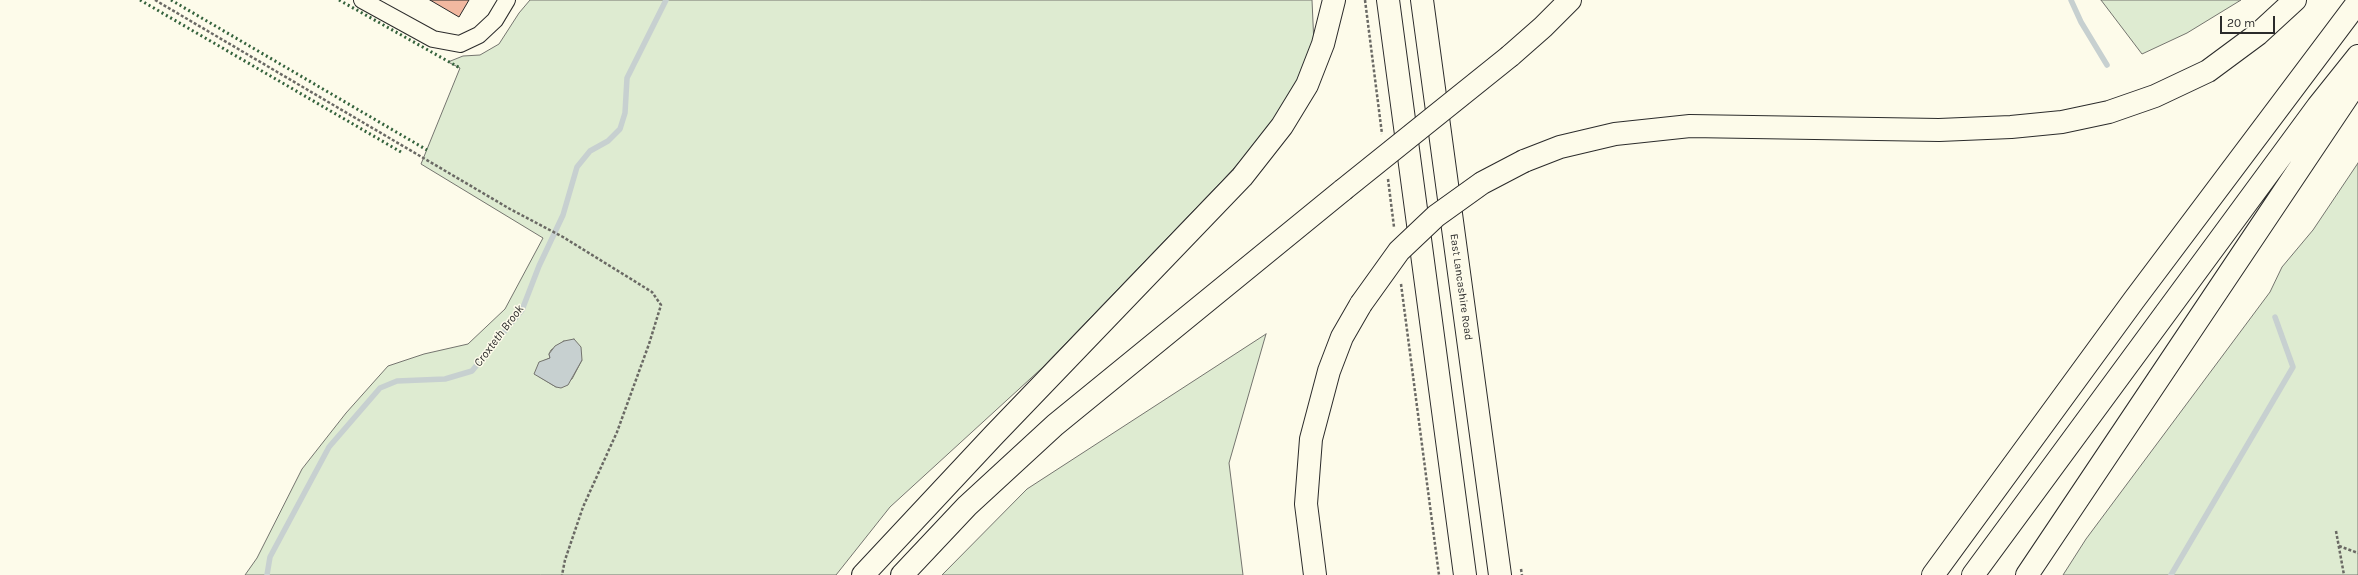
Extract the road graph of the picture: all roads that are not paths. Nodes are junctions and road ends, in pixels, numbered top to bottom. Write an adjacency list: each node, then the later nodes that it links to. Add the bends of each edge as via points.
1 (362, 0): 2 (street, via 433,38 460,44 479,35 495,20)
2 (507, 0)
3 (1334, 0): 11 (highway, via 1323,44 1307,85 1282,126 1242,177 993,436)
4 (1388, 0): 14 (highway)
5 (1422, 0): 15 (highway, East Lancashire Road)
6 (1570, 0): 12 (highway, bridge, via 1510,56 1178,322 1055,425 967,506)
7 (2296, 0): 13 (highway, bridge, via 2258,34 2208,71 2155,96 2109,112 2062,122 1939,130 1690,126 1608,136 1560,148 1524,161 1482,183 1436,216 1399,251 1361,304 1342,337 1316,412 1311,439 1306,504)
8 (2358, 2): 16 (highway, via 2144,287)
9 (2358, 56): 17 (highway, via 2175,298)
10 (2358, 81): 18 (highway)
11 (864, 575)
12 (902, 575)
13 (1315, 575)
14 (1465, 575)
15 (1500, 575)
16 (1934, 575)
17 (1973, 575)
18 (2027, 575)

